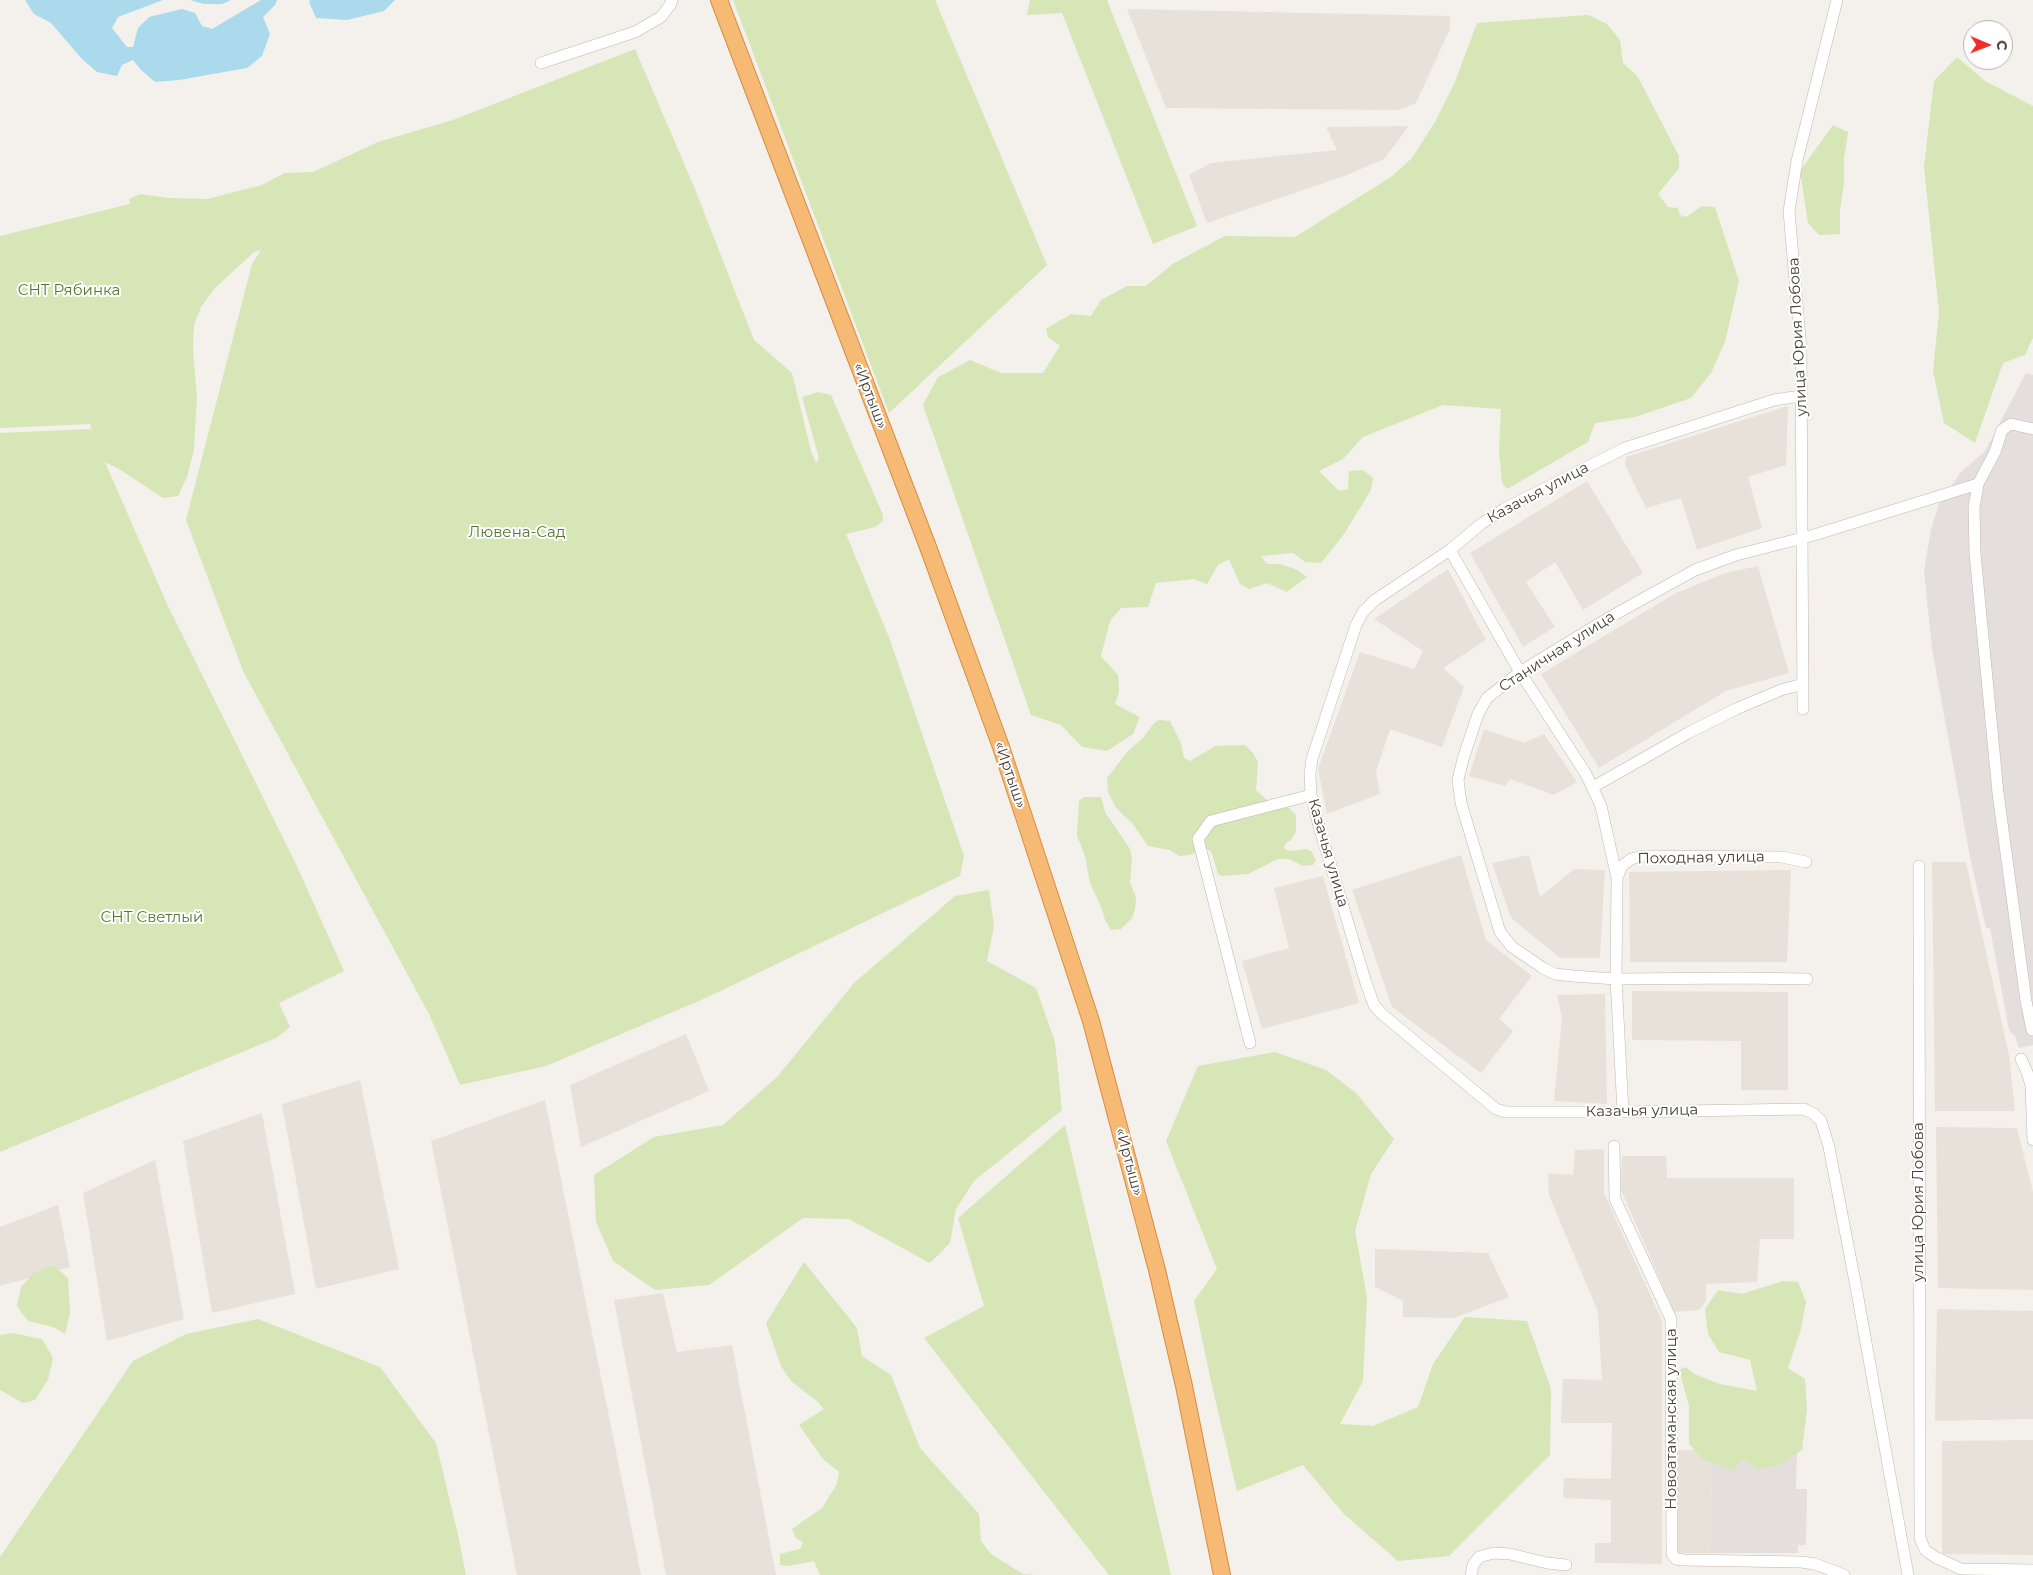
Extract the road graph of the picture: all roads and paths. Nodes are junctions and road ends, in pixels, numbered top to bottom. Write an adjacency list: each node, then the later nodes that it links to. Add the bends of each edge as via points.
1 (672, 0): 4 (street, via 661,17 635,32)
2 (719, 0): 28 (highway, «Иртыш», via 935,565 1001,747 1091,1021 1157,1270)
3 (1836, 0): 5 (street, улица Юрия Лобова, via 1797,161 1790,211 1801,350)
4 (541, 64)
5 (1801, 396): 8 (street, улица Юрия Лобова); 9 (street, Казачья улица, via 1774,400 1625,448 1504,509)
6 (2033, 429): 7 (street, via 2011,424 2002,430)
7 (1978, 484): 8 (street, Станичная улица); 20 (street, via 1974,507 1975,554 1998,793)
8 (1802, 538): 10 (street, Станичная улица, via 1736,555 1695,570); 11 (street, улица Юрия Лобова)
9 (1450, 550): 10 (street, Походная улица); 14 (street, Казачья улица, via 1374,600 1363,612 1312,759)
10 (1520, 672): 13 (street, Походная улица); 18 (street, Станичная улица, via 1487,698 1478,714 1458,780 1461,803 1500,932 1512,948 1555,974)
11 (1803, 684): 12 (street, улица Юрия Лобова); 13 (street, via 1736,709)
12 (1803, 709)
13 (1593, 787): 17 (street, Походная улица, via 1601,806)
14 (1311, 795): 21 (street, via 1211,821 1198,839); 23 (street, Казачья улица, via 1366,983 1374,1005 1382,1014 1496,1109 1505,1112)
15 (1806, 862): 17 (street, Походная улица, via 1782,857 1643,856 1622,866)
16 (1919, 866): 27 (street, улица Юрия Лобова, via 1920,1538 1925,1550 1960,1569)
17 (1617, 878): 18 (street)
18 (1616, 979): 19 (street, Станичная улица); 23 (street)
19 (1808, 979)
20 (2032, 1030)
21 (1250, 1042)
22 (2021, 1059): 24 (street, via 2031,1085)
23 (1623, 1112): 31 (street, Казачья улица, via 1804,1109 1821,1121 1829,1147)
24 (2033, 1140)
25 (1614, 1146): 30 (street, Новоатаманская улица, via 1615,1199 1671,1319 1672,1554 1676,1559 1684,1560 1801,1562)
26 (1566, 1565): 29 (street, via 1493,1553 1480,1557 1473,1565)
27 (2033, 1570)
28 (1222, 1575)
29 (1471, 1575)
30 (1843, 1575)
31 (1908, 1575)

